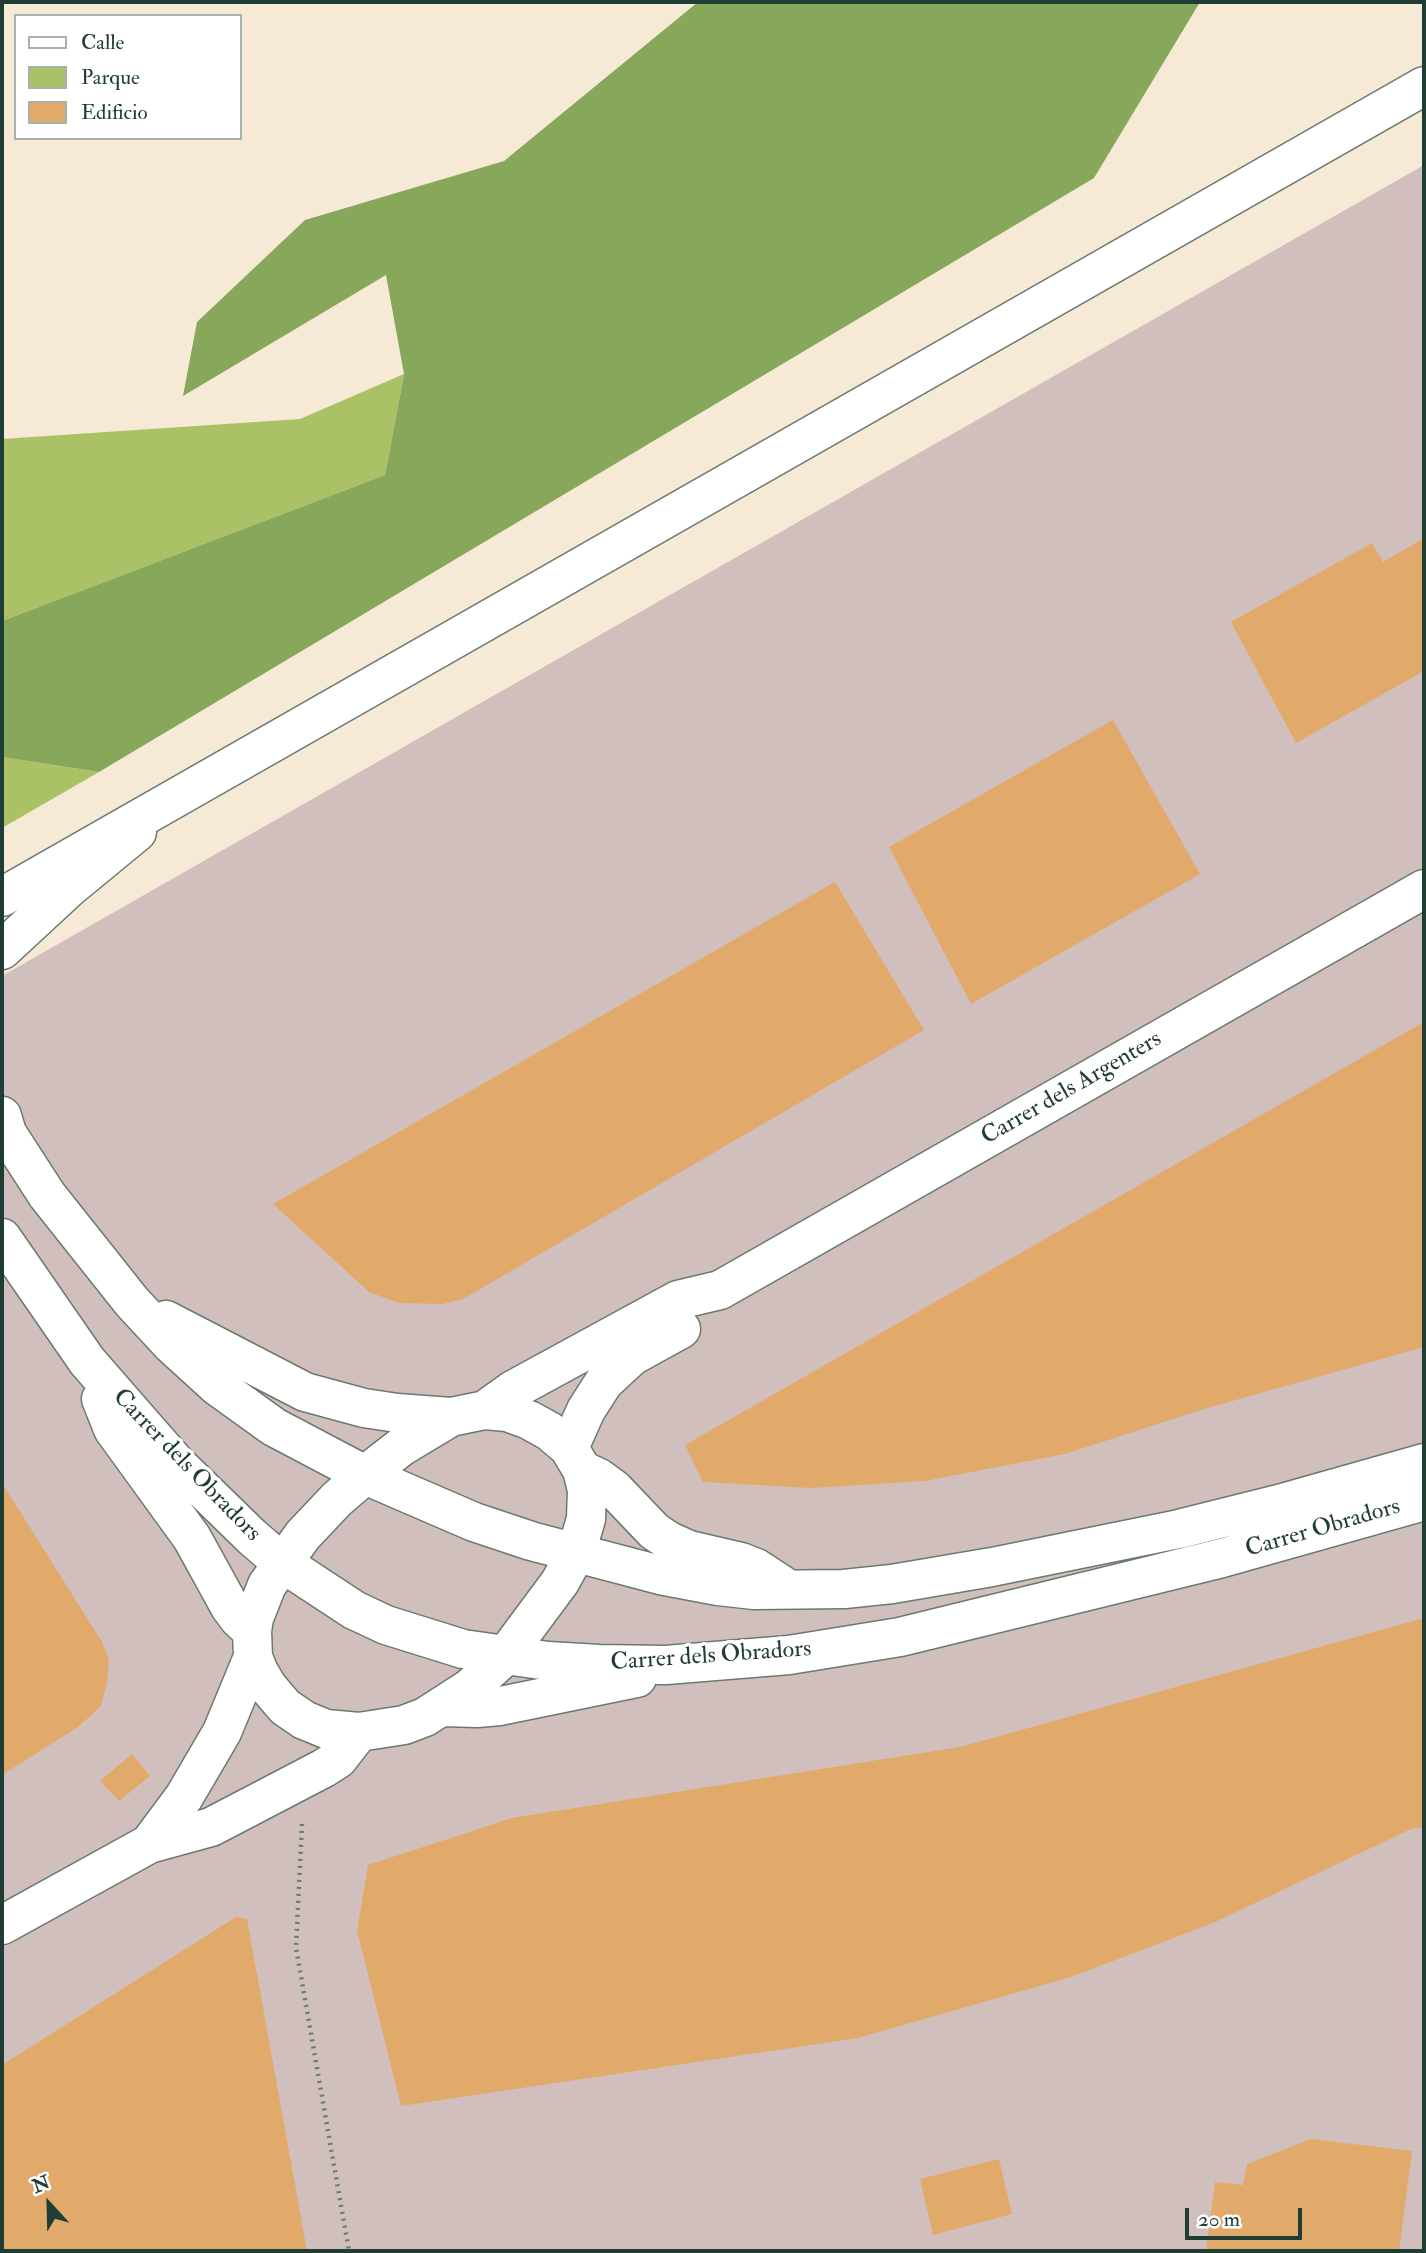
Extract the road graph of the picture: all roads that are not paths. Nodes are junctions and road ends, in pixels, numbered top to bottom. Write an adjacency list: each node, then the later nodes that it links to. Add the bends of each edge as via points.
1 (1424, 86): 2 (street)
2 (179, 796): 4 (street); 5 (street)
3 (1424, 889): 8 (street, Carrer dels Argenters)
4 (2, 897)
5 (2, 950)
6 (4, 1125): 9 (street, via 47,1195)
7 (2, 1238): 10 (street, Carrer dels Obradors)
8 (720, 1290): 11 (street, Carrer dels Argenters, via 678,1300); 12 (street, Carrer dels Argenters, via 692,1323 632,1356 604,1381 586,1410)
9 (132, 1302): 11 (street, via 305,1392 364,1408); 14 (street, via 217,1386 274,1427)
10 (87, 1361): 20 (street, Carrer dels Obradors, via 176,1463); 22 (street, Carrer dels Obradors, via 113,1429 192,1538)
11 (468, 1413): 12 (street, via 507,1412 529,1420 549,1431); 14 (street, Carrer dels Argenters, via 401,1447)
12 (576, 1459): 18 (street, Carrer dels Obradors, via 588,1504); 21 (street, via 669,1541 756,1568)
13 (1424, 1463): 17 (street)
14 (365, 1475): 18 (street, via 474,1522); 20 (street, Carrer dels Argenters, via 320,1515)
15 (1424, 1481): 17 (street, via 1233,1536)
16 (1424, 1501): 19 (street, Carrer Obradors)
17 (1197, 1524): 21 (street, via 892,1584)
18 (576, 1553): 21 (street, via 718,1586); 23 (street, Carrer dels Obradors)
19 (1223, 1558): 24 (street, Carrer dels Obradors, via 900,1637 789,1655)
20 (281, 1562): 22 (street, Carrer dels Argenters, via 261,1595); 23 (street, Carrer dels Obradors, via 386,1625 463,1649)
21 (788, 1590)
22 (253, 1644): 26 (street, Carrer dels Obradors, via 259,1672 285,1707 326,1729); 27 (street, Carrer dels Argenters, via 222,1732 184,1797)
23 (505, 1656): 24 (street, Carrer dels Obradors); 25 (street, Carrer dels Obradors)
24 (666, 1665): 25 (street, via 624,1683 574,1693 500,1706)
25 (443, 1707): 26 (street, Carrer dels Obradors, via 404,1725)
26 (359, 1732): 27 (street, via 338,1759 304,1778 211,1827)
27 (149, 1844): 28 (street)
28 (2, 1925)

